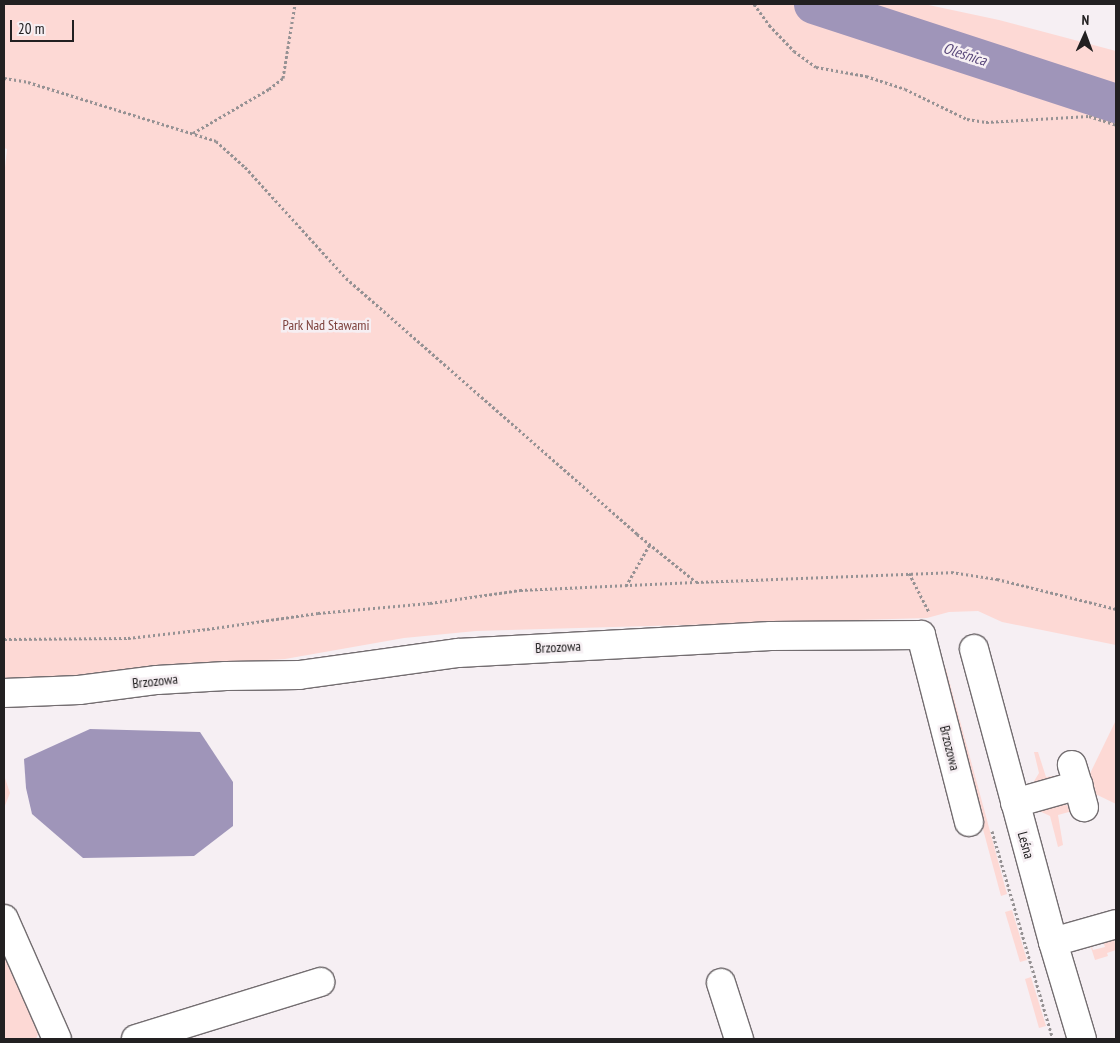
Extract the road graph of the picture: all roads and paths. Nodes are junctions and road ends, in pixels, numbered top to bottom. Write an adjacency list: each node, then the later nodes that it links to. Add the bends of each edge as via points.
1 (295, 4): 5 (path, via 282,78 269,90)
2 (754, 4): 4 (path, via 794,51 816,67 866,76 905,89 967,119 986,122 1089,116)
3 (4, 78): 5 (path, via 28,82)
4 (1116, 125)
5 (193, 133): 6 (path, via 216,141 260,183 346,278)
6 (650, 544): 7 (path); 8 (path)
7 (696, 582): 8 (path); 9 (path, via 951,572 1024,585)
8 (626, 586): 10 (path, via 520,590 128,638)
9 (1116, 609)
10 (4, 639)
11 (974, 649): 14 (street, Leśna)
12 (4, 693): 15 (street, Brzozowa, via 79,690 157,680 299,675 458,653 771,636 921,635)
13 (1078, 786): 14 (street)
14 (1015, 803): 18 (street, Leśna)
15 (980, 825): 24 (path)
16 (4, 918): 21 (street)
17 (1116, 924): 18 (street)
18 (1052, 942): 25 (street, Leśna)
19 (320, 982): 22 (street)
20 (721, 983): 23 (street)
21 (57, 1039)
22 (136, 1039)
23 (739, 1039)
24 (1053, 1039)
25 (1082, 1039)

